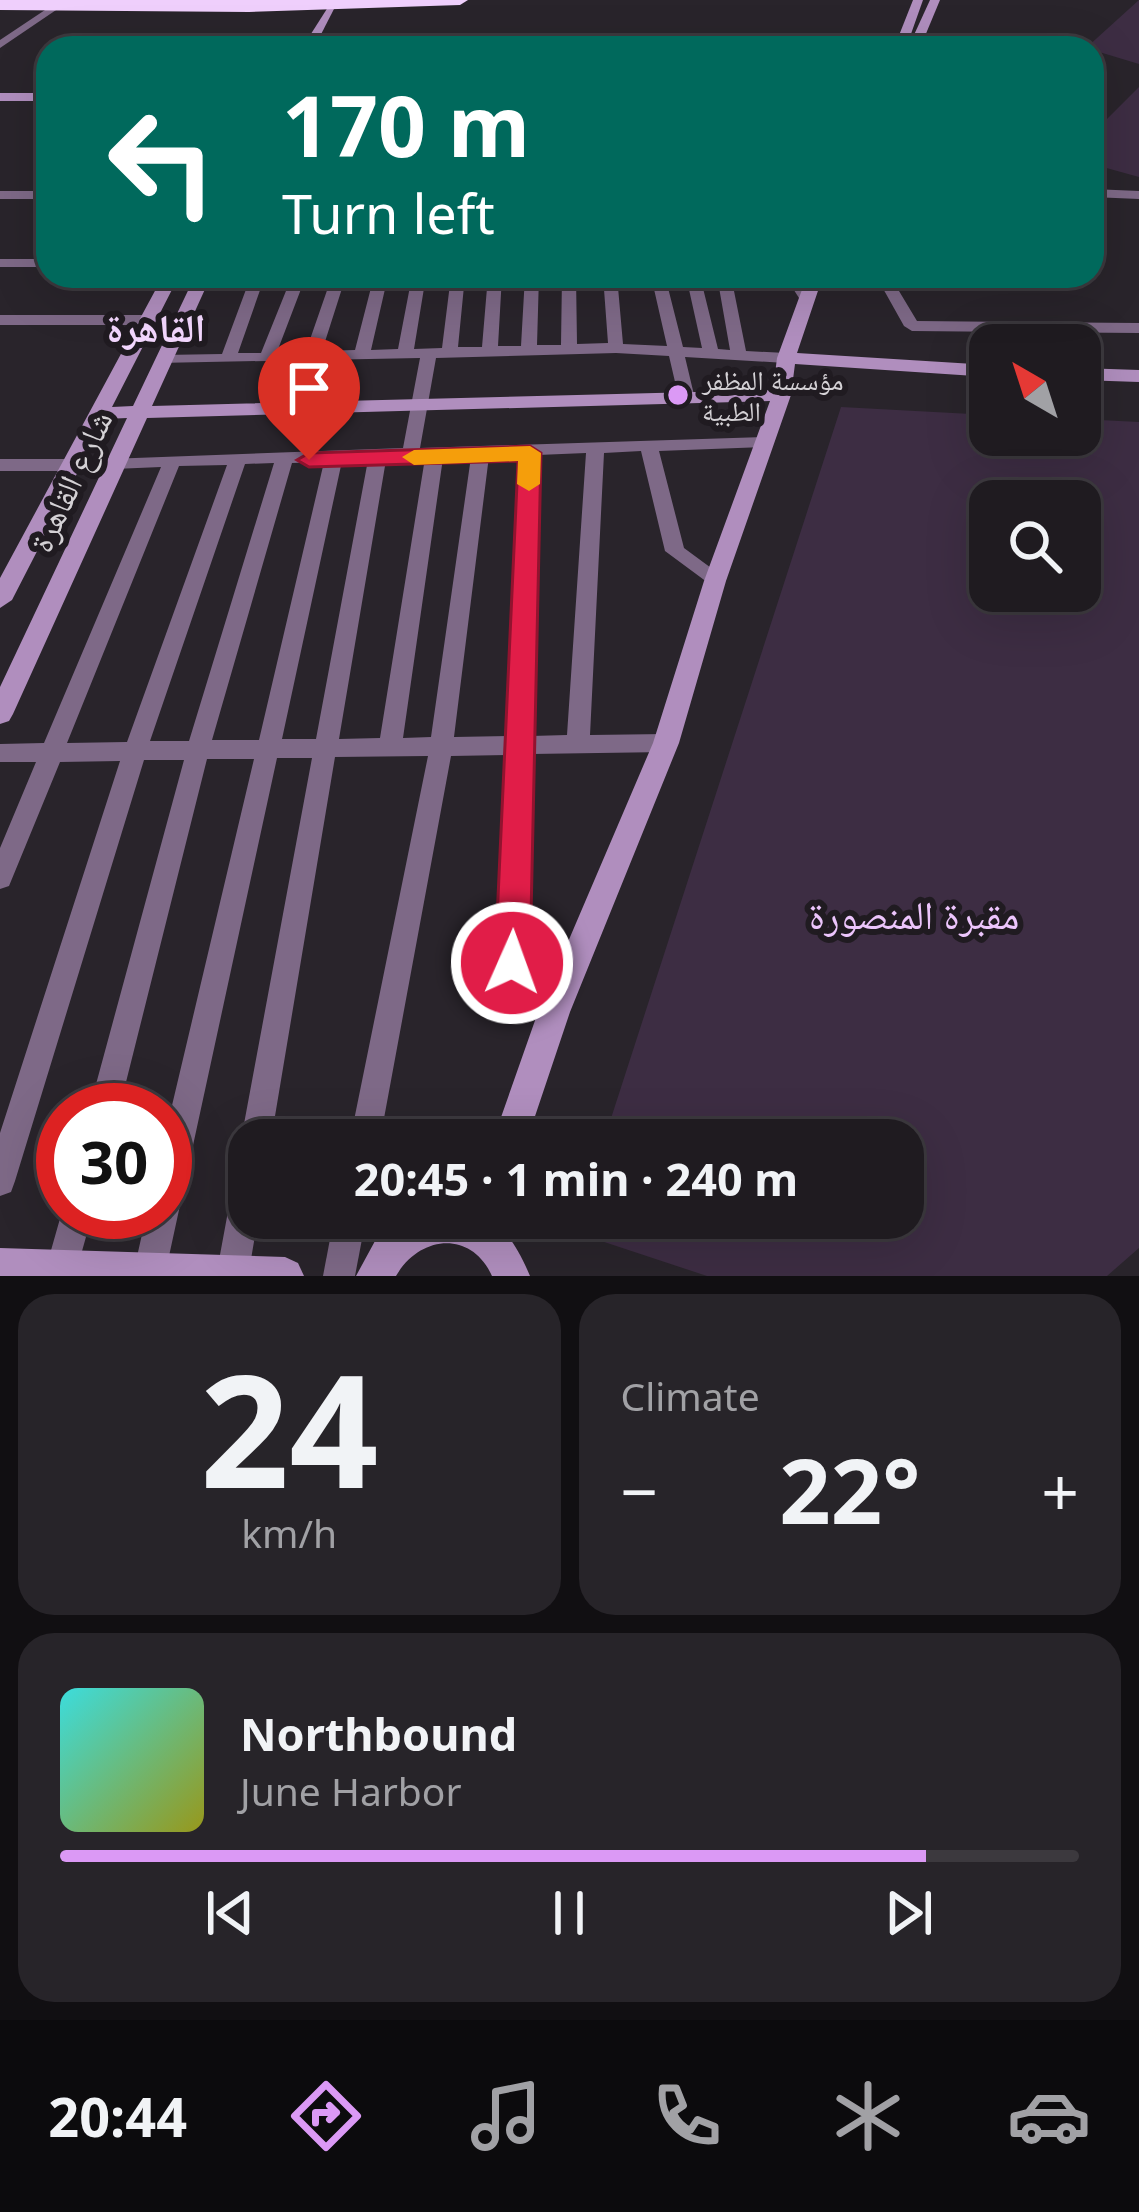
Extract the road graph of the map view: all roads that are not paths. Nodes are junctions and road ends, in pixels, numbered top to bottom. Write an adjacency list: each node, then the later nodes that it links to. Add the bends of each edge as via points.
1 (460, 0): 7 (highway)
2 (918, 0): 9 (street)
3 (935, 0): 10 (street)
4 (88, 3): 6 (highway); 7 (highway)
5 (0, 4): 6 (highway)
6 (56, 6): 11 (street)
7 (330, 7): 8 (street)
8 (314, 36)
9 (904, 36)
10 (919, 36)
11 (0, 45)
12 (0, 97): 13 (street)
13 (36, 97)
14 (1104, 194): 17 (street)
15 (0, 195): 16 (street)
16 (36, 195)
17 (1139, 195)
18 (0, 263): 19 (street)
19 (36, 263)
20 (165, 288): 38 (street, شارع القاهرة)
21 (197, 288): 55 (street, شارع القاهرة)
22 (254, 288): 52 (street)
23 (294, 288): 53 (street)
24 (335, 288): 51 (street)
25 (378, 288): 49 (street)
26 (417, 288): 46 (street)
27 (457, 288): 45 (street)
28 (494, 288): 43 (street)
29 (532, 288): 44 (street)
30 (569, 288): 41 (street)
31 (611, 288): 40 (street)
32 (660, 288): 42 (street)
33 (696, 288): 48 (street)
34 (726, 288): 50 (street)
35 (803, 288): 54 (street)
36 (890, 288): 39 (street, via 912,326)
37 (0, 320): 38 (street)
38 (149, 320): 62 (street, شارع القاهرة)
39 (1139, 328)
40 (616, 347): 41 (street); 42 (street)
41 (568, 348): 44 (street)
42 (672, 348): 48 (street); 60 (street)
43 (490, 349): 44 (street); 45 (street)
44 (529, 349)
45 (450, 350): 47 (street)
46 (406, 351): 47 (street); 49 (street)
47 (429, 351): 61 (street)
48 (711, 351): 50 (street)
49 (362, 353): 51 (street)
50 (739, 354): 54 (street)
51 (314, 355): 53 (street)
52 (229, 357): 53 (street); 55 (street)
53 (267, 357)
54 (787, 358): 56 (street); 59 (street)
55 (163, 360): 63 (street, شارع القاهرة)
56 (969, 370)
57 (1101, 375): 58 (street)
58 (1139, 376)
59 (782, 395): 60 (street); 64 (street)
60 (687, 399): 61 (street)
61 (420, 409): 63 (street); 71 (street)
62 (99, 413): 63 (street); 78 (street, شارع القاهرة)
63 (138, 414): 76 (street, شارع القاهرة)
64 (764, 442): 65 (street); 79 (street)
65 (649, 448): 66 (street); 79 (street, via 675,551)
66 (595, 450): 67 (street); 83 (street)
67 (530, 453): 68 (street); 84 (street)
68 (480, 455): 69 (street); 85 (street)
69 (434, 457): 71 (street); 86 (street)
70 (377, 458): 71 (street); 72 (street); 87 (street)
71 (410, 458)
72 (334, 459): 73 (street); 88 (street)
73 (284, 460): 75 (street); 89 (street)
74 (172, 462): 75 (street); 76 (street); 91 (street)
75 (237, 462): 92 (street)
76 (114, 463): 81 (street, شارع القاهرة)
77 (0, 465): 78 (street)
78 (72, 465): 80 (street, شارع القاهرة)
79 (715, 581): 82 (street)
80 (0, 600)
81 (0, 714)
82 (666, 743): 83 (street); 94 (street)
83 (578, 745): 84 (street)
84 (522, 746): 85 (street); 94 (street, via 512,963)
85 (441, 747): 86 (street); 98 (street)
86 (390, 748): 87 (street)
87 (325, 750): 88 (street); 97 (street)
88 (264, 752): 89 (street); 96 (street)
89 (196, 753): 92 (street); 95 (street)
90 (0, 754): 91 (street)
91 (52, 754): 92 (street); 93 (street)
92 (134, 754): 100 (street)
93 (0, 878)
94 (554, 1012): 99 (street)
95 (111, 1083)
96 (191, 1083)
97 (260, 1119)
98 (369, 1119)
99 (517, 1119)
100 (0, 1181)
101 (70, 1239): 108 (street)
102 (157, 1239): 109 (street)
103 (238, 1239): 110 (street)
104 (346, 1239): 112 (street)
105 (404, 1239): 113 (street)
106 (490, 1239): 114 (street)
107 (0, 1267): 108 (street)
108 (62, 1268): 109 (street)
109 (150, 1270): 110 (street)
110 (232, 1270): 111 (street)
111 (285, 1276)
112 (339, 1276)
113 (375, 1276)
114 (511, 1276)

